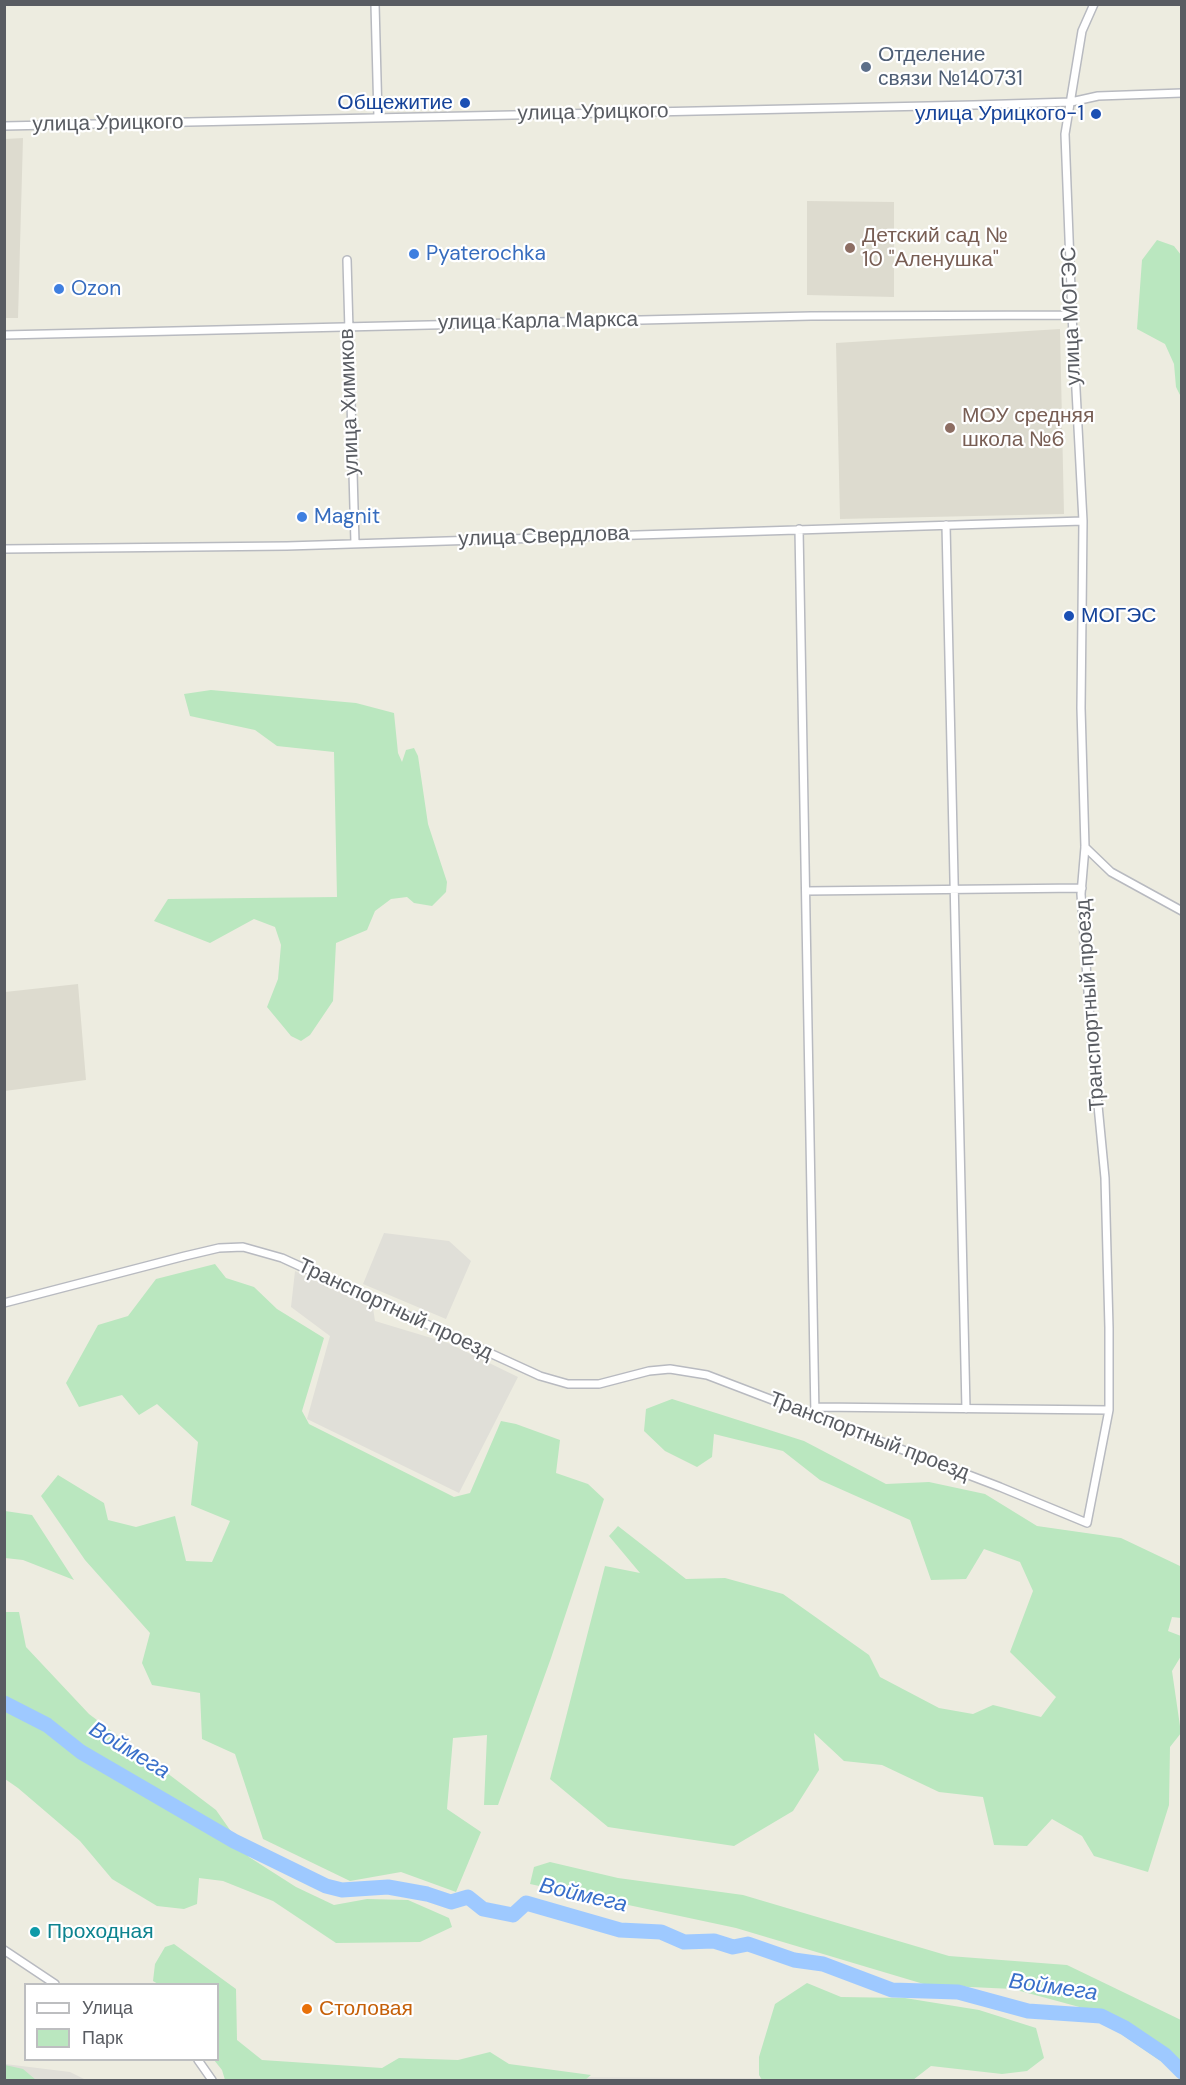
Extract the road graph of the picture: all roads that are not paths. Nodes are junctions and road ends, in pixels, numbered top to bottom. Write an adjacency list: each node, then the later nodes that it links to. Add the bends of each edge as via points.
1 (375, 4): 5 (street)
2 (1094, 4): 4 (street, улица МОГЭС, via 1082,31)
3 (1182, 93): 4 (street, улица Урицкого, via 1098,96)
4 (1071, 102): 5 (street, улица Урицкого); 8 (street, улица МОГЭС, via 1065,134)
5 (378, 117): 6 (street, улица Урицкого)
6 (4, 126)
7 (347, 260): 9 (street, улица Химиков)
8 (1072, 315): 9 (street, улица Карла Маркса); 11 (street, улица МОГЭС)
9 (348, 326): 10 (street, улица Карла Маркса); 14 (street, улица Химиков)
10 (4, 335)
11 (1083, 521): 12 (street, улица Свердлова); 16 (street, улица МОГЭС)
12 (946, 525): 13 (street, улица Свердлова); 17 (street)
13 (800, 530): 14 (street, улица Свердлова); 19 (street)
14 (355, 543): 15 (street, улица Свердлова)
15 (4, 549)
16 (1085, 848): 18 (street, Транспортный проезд); 20 (street, via 1111,872)
17 (954, 888): 18 (street); 19 (street); 23 (street)
18 (1082, 888): 24 (street, Транспортный проезд, via 1105,1178)
19 (806, 891): 22 (street)
20 (1182, 911)
21 (4, 1303): 25 (street, Транспортный проезд, via 219,1248 243,1247 282,1258 559,1382 599,1384 670,1369 707,1375)
22 (815, 1407): 23 (street); 25 (street)
23 (966, 1408): 24 (street)
24 (1109, 1410): 25 (street, Транспортный проезд, via 1088,1523)
25 (815, 1416)
26 (4, 1950): 27 (street)
27 (54, 1983)
28 (199, 2061): 29 (street)
29 (212, 2080)

